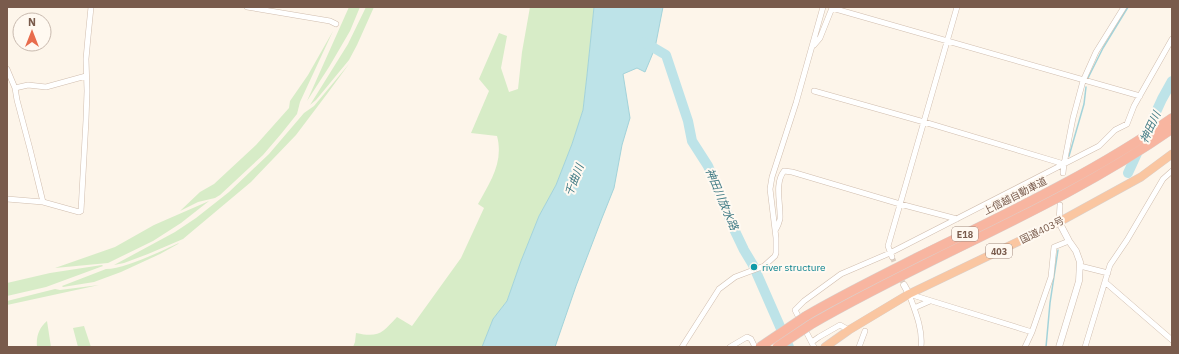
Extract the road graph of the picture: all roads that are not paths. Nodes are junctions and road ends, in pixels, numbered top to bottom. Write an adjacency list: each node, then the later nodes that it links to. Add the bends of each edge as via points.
1 (91, 7): 11 (street)
2 (247, 7): 6 (street)
3 (823, 7): 9 (street)
4 (957, 7): 8 (street)
5 (1124, 7): 12 (street, via 1096,52)
6 (336, 24)
7 (1172, 39): 15 (street)
8 (947, 41): 9 (street, via 832,8 820,38); 12 (street); 17 (street)
9 (812, 50): 29 (street, via 772,177 770,189)
10 (7, 72): 13 (street)
11 (86, 76): 13 (street, via 46,87 28,85); 24 (street, via 87,113 81,211)
12 (1083, 81): 15 (street); 20 (street)
13 (15, 88): 24 (street)
14 (814, 91): 17 (street)
15 (1140, 96): 20 (street, via 1127,124 1114,130 1099,146)
16 (1172, 118): 47 (highway, 上信越自動車道 / E18, bridge, via 1123,150 1035,199 860,286 806,316)
17 (924, 122): 20 (street); 25 (street)
18 (1172, 129): 48 (highway, 上信越自動車道 / E18, bridge, via 1122,162 1039,208 865,294)
19 (1172, 154): 28 (highway, 国道403号 / 403, via 1141,177)
20 (1064, 164): 22 (street); 27 (street)
21 (1172, 170): 33 (street, via 1163,179 1110,265)
22 (1063, 173)
23 (7, 199): 24 (street)
24 (43, 202)
25 (900, 204): 27 (street); 29 (street, via 784,171 779,183 780,221); 31 (street, via 888,246)
26 (1060, 205): 28 (street)
27 (957, 219): 31 (street)
28 (1059, 222): 30 (street); 36 (highway, 国道403号 / 403)
29 (775, 230): 44 (street, via 775,256 764,266 735,277 719,289)
30 (1070, 241): 32 (street); 41 (street, via 1054,247 1051,277)
31 (891, 255): 43 (street, via 841,274 795,310)
32 (1080, 266): 33 (street); 53 (street, via 1079,281)
33 (1108, 273): 34 (street)
34 (1105, 282): 42 (street); 54 (street)
35 (904, 285): 36 (street)
36 (909, 294): 37 (street); 38 (street); 39 (highway, 国道403号 / 403)
37 (930, 300): 38 (street); 41 (street)
38 (914, 308): 51 (street, via 922,339)
39 (849, 330): 43 (street, via 840,325 819,337); 49 (highway, 国道403号 / 403)
40 (864, 331): 50 (street)
41 (1032, 332): 52 (street)
42 (1172, 340)
43 (813, 345)
44 (682, 347)
45 (730, 347): 46 (street, via 747,336)
46 (755, 347)
47 (760, 347)
48 (777, 347)
49 (825, 347)
50 (859, 347)
51 (921, 347)
52 (1025, 347)
53 (1058, 347)
54 (1085, 347)

